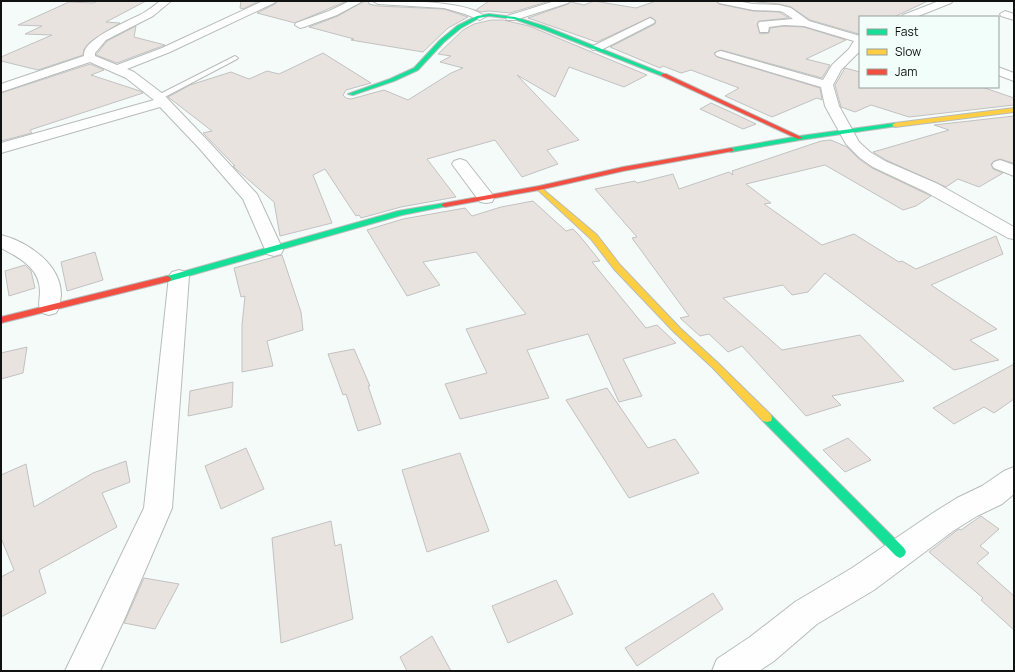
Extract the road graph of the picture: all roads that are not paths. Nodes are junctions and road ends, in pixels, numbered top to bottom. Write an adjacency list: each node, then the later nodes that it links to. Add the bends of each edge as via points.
1 (166, 1): 20 (street, via 149,14 102,38 90,53)
2 (271, 1): 22 (street, via 166,50)
3 (358, 1): 14 (street)
4 (378, 1): 10 (street, via 438,5 462,9)
5 (565, 1): 11 (street)
6 (722, 1): 8 (street, via 753,7)
7 (948, 1): 9 (street)
8 (765, 4): 13 (street, via 787,10)
9 (910, 16)
10 (480, 17): 11 (street); 27 (street, via 472,19 452,33 416,68 385,83)
11 (511, 18): 18 (street)
12 (650, 21): 18 (street)
13 (805, 23): 15 (street, via 763,24); 16 (street)
14 (300, 25)
15 (764, 30)
16 (859, 39)
17 (859, 41): 25 (street, via 854,51 836,68)
18 (597, 48): 31 (street, via 722,100)
19 (721, 54): 25 (street)
20 (90, 58): 22 (street); 26 (street)
21 (235, 58): 28 (lane)
22 (117, 69): 28 (street, via 130,75)
23 (999, 71): 24 (street)
24 (1014, 77)
25 (827, 85): 30 (street, via 832,106)
26 (1, 88)
27 (351, 94)
28 (160, 100): 32 (street); 38 (street, via 251,198)
29 (1014, 110): 30 (street)
30 (846, 132): 31 (street); 36 (street, via 853,144 870,158 932,188)
31 (800, 138): 34 (street, via 623,169)
32 (1, 148)
33 (460, 164): 35 (street)
34 (539, 188): 35 (street); 43 (street, via 590,233 617,267 677,330 716,366)
35 (486, 198): 38 (street, via 401,213)
36 (1014, 234)
37 (1, 241): 40 (street, via 32,257 44,270 50,285)
38 (274, 250): 39 (street)
39 (179, 276): 40 (street); 44 (street, via 158,508)
40 (49, 308): 41 (street)
41 (1, 320)
42 (1014, 480): 43 (street, via 943,522)
43 (900, 552): 45 (street, via 863,579 806,613 762,649)
44 (82, 671)
45 (729, 671)

